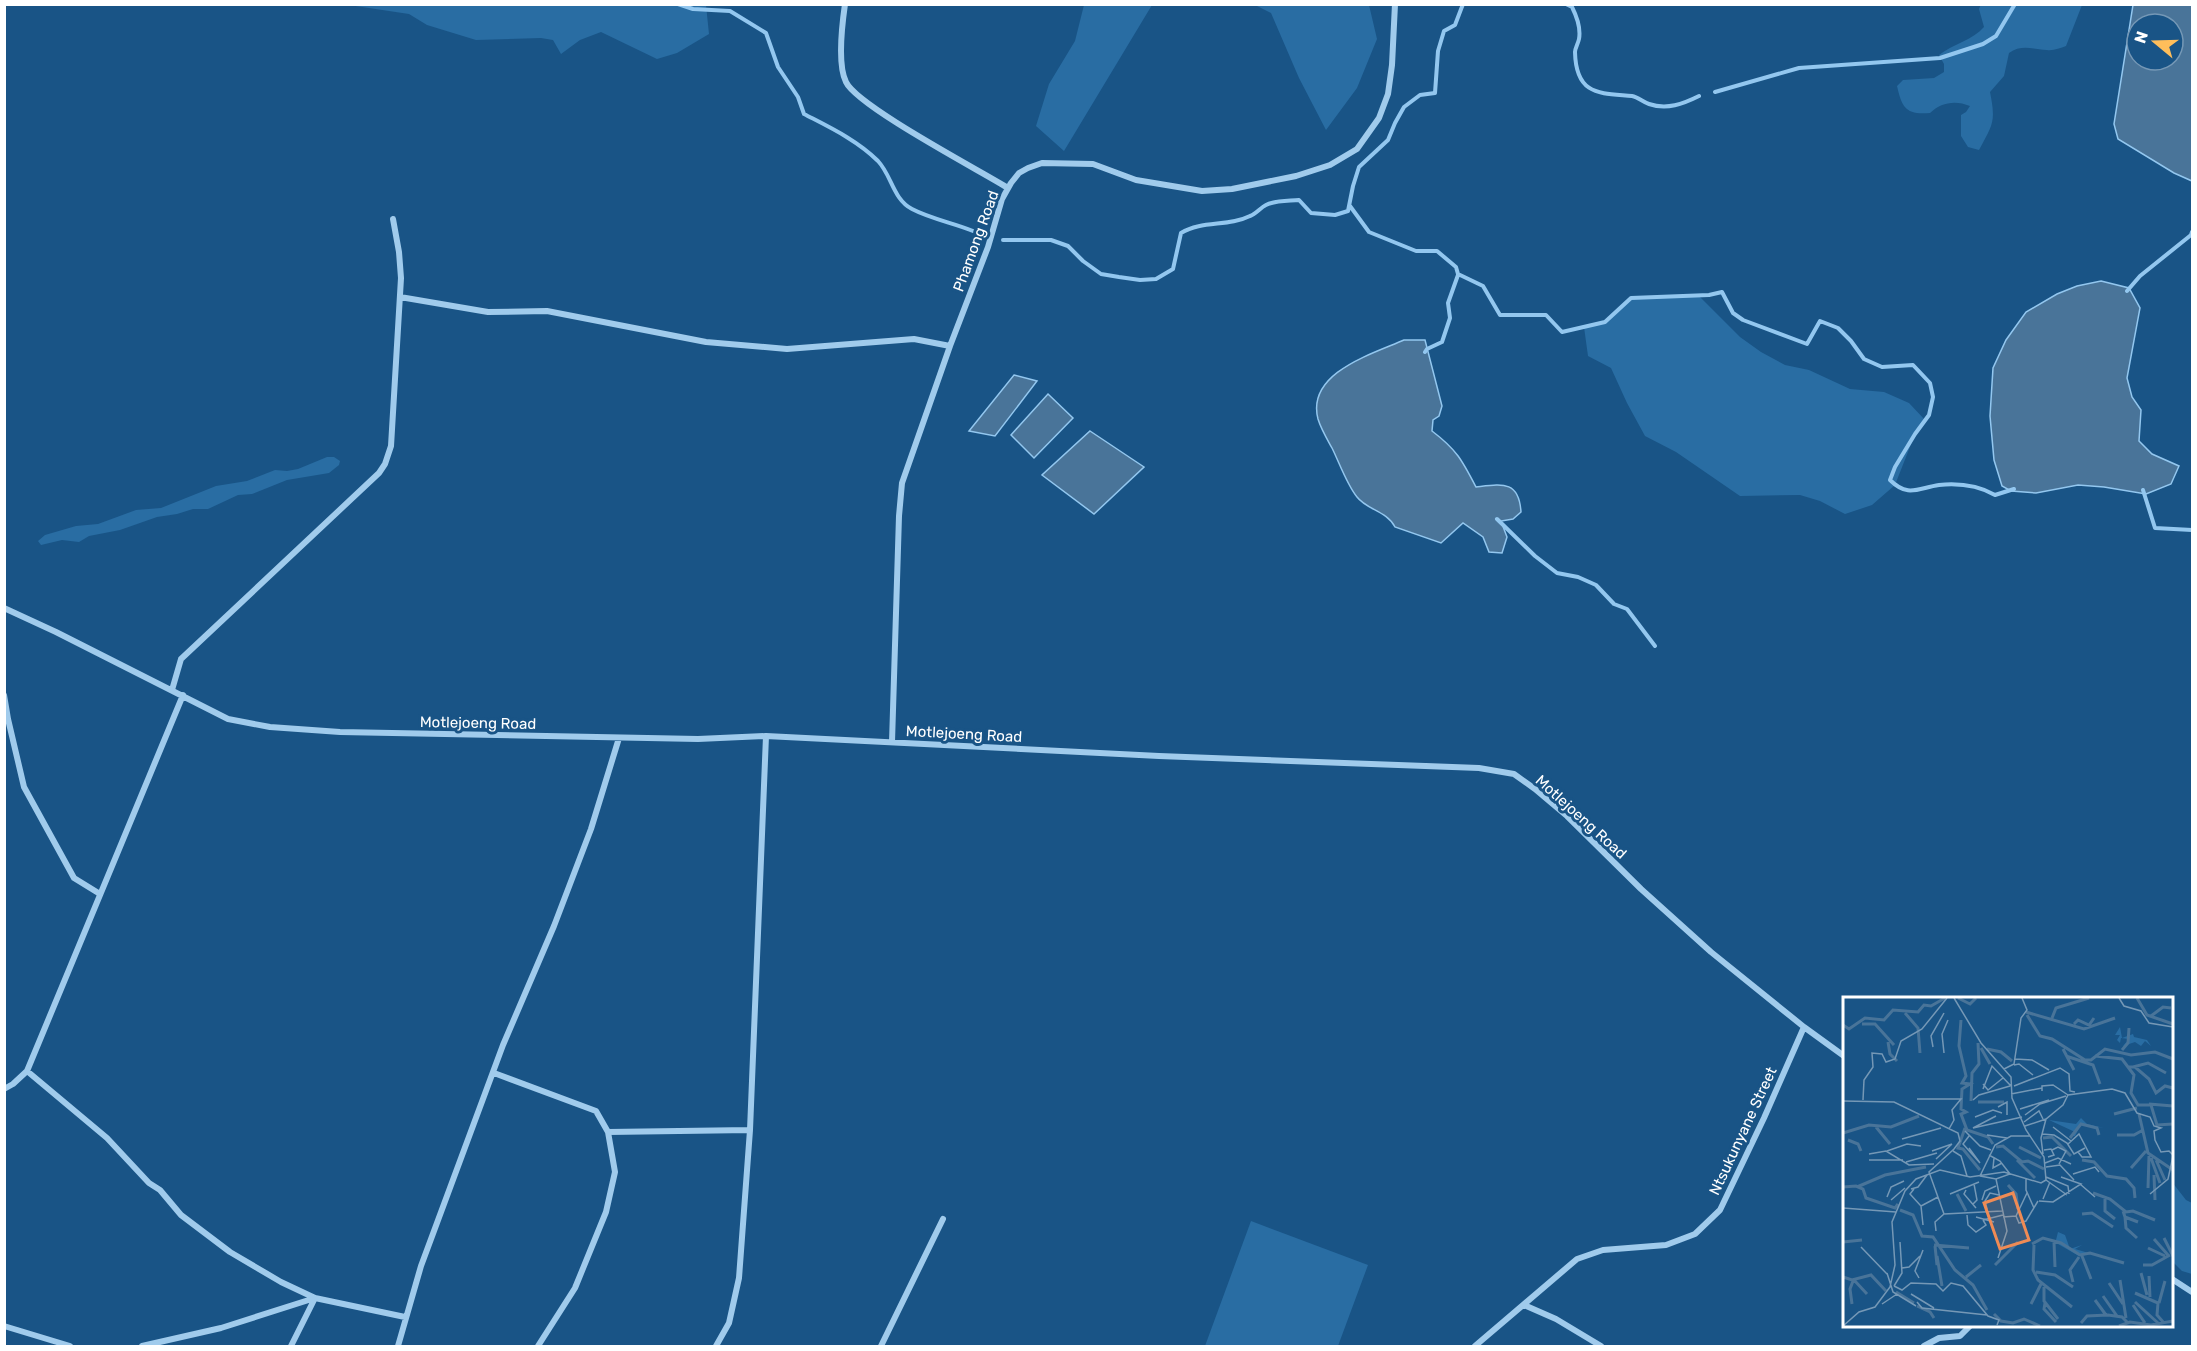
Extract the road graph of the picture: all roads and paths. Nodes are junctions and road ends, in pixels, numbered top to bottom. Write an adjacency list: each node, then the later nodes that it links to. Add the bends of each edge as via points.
1 (846, 4): 3 (street, via 842,62 845,81 852,92)
2 (1395, 4): 3 (street, Phamong Road, via 1388,94 1379,118 1357,149 1330,165 1296,176 1202,191 1136,180 1093,164 1042,163 1019,173)
3 (1008, 188): 6 (street, Phamong Road)
4 (393, 219): 5 (street, via 399,252)
5 (400, 297): 6 (street, via 488,312 547,311 706,342 787,349 914,339); 8 (street, via 391,446 385,464 181,658)
6 (950, 346): 13 (street, Phamong Road, via 902,483)
7 (4, 608): 8 (street, Motlejoeng Road)
8 (172, 690): 10 (street, Motlejoeng Road)
9 (4, 695): 14 (street, via 24,788 74,878)
10 (183, 695): 12 (street, Motlejoeng Road, via 228,719 270,728); 14 (street)
11 (766, 736): 12 (street, Motlejoeng Road); 13 (street, Motlejoeng Road); 20 (street)
12 (619, 738): 18 (street, via 591,829)
13 (892, 742): 15 (street, Motlejoeng Road, via 1479,768 1514,774 1567,816 1711,952)
14 (100, 894): 17 (street)
15 (1804, 1027): 16 (street, Motlejoeng Road); 26 (street, Ntsukunyane Street, via 1720,1210 1695,1234 1665,1245 1603,1250 1577,1259)
16 (1843, 1055)
17 (27, 1071): 19 (street); 25 (street, via 107,1138 181,1215 230,1251)
18 (494, 1073): 21 (street, via 596,1111); 27 (street)
19 (4, 1089)
20 (750, 1130): 21 (street); 35 (street, via 739,1278 729,1323)
21 (608, 1132): 34 (street, via 615,1172 606,1212 575,1288)
22 (943, 1219): 36 (street)
23 (2173, 1280): 24 (street)
24 (2193, 1292)
25 (315, 1298): 27 (street); 31 (street, via 221,1328); 32 (street)
26 (1524, 1305): 37 (street, Ntsukunyane Street); 38 (street, via 1556,1319)
27 (405, 1317): 33 (street)
28 (4, 1326): 30 (street)
29 (1969, 1327): 39 (street, via 1960,1336 1939,1338)
30 (70, 1347)
31 (142, 1347)
32 (291, 1347)
33 (398, 1347)
34 (538, 1347)
35 (716, 1347)
36 (881, 1347)
37 (1475, 1347)
38 (1601, 1347)
39 (1924, 1347)

